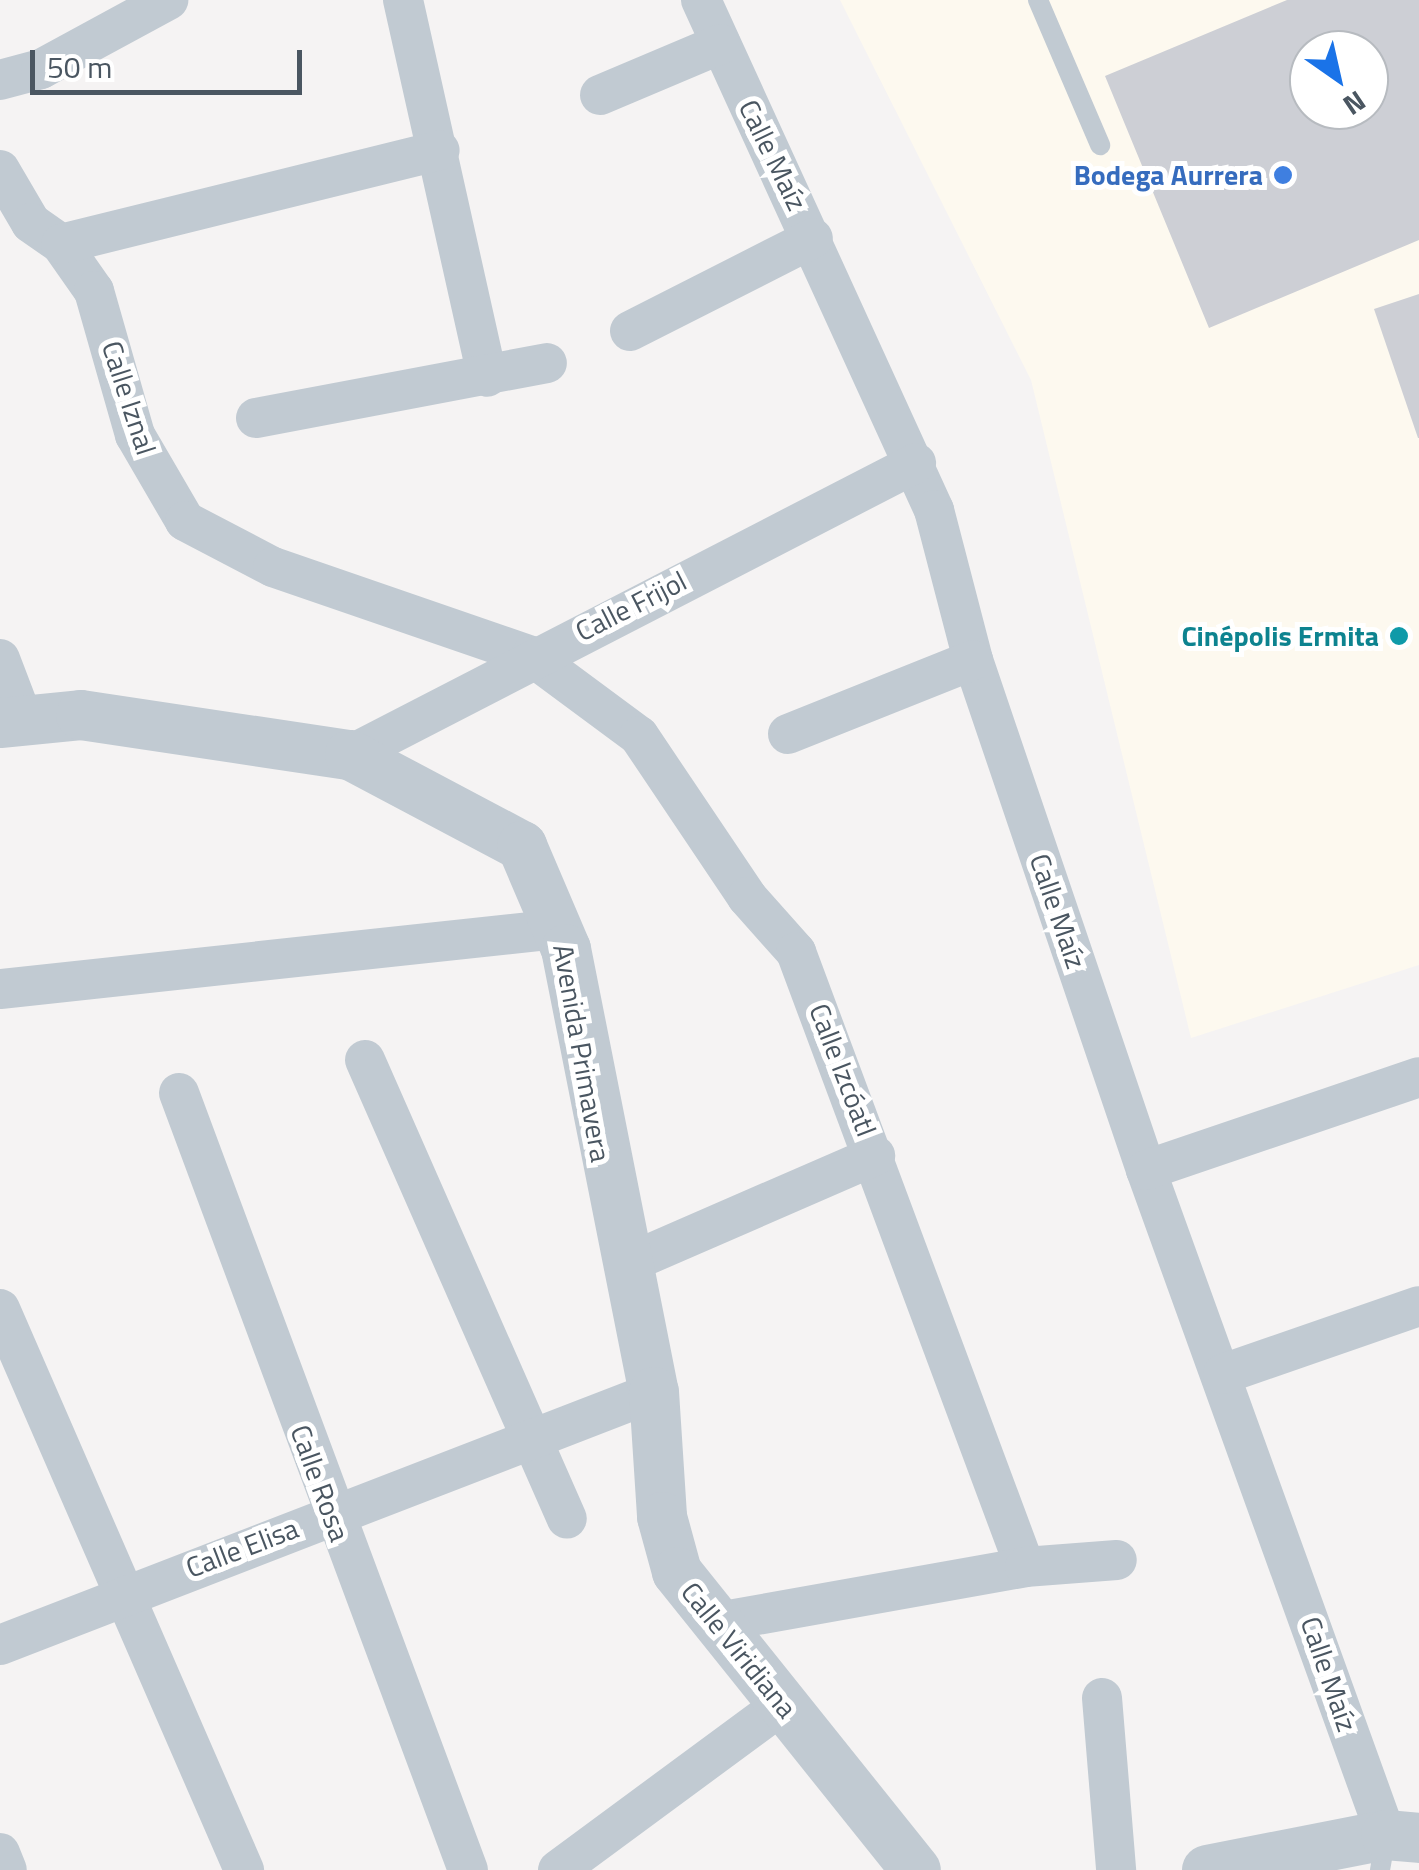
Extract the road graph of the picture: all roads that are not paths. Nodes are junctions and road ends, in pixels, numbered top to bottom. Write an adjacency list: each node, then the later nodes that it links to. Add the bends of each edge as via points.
1 (168, 0): 6 (street, via 41,69)
2 (403, 0): 9 (street)
3 (701, 0): 5 (street, Calle Maíz)
4 (1038, 0): 8 (lane)
5 (721, 44): 7 (street); 11 (street, Calle Maíz)
6 (0, 80)
7 (600, 94)
8 (1100, 145)
9 (440, 150): 12 (street); 15 (street)
10 (0, 170): 12 (street, Calle Iznal, via 31,224)
11 (813, 238): 13 (street); 17 (street, Calle Maíz)
12 (61, 244): 18 (street, Calle Iznal, via 94,291 135,435 185,521 274,567)
13 (630, 331)
14 (547, 362): 15 (street)
15 (488, 377): 16 (street)
16 (256, 418)
17 (916, 463): 18 (street, Calle Frijol); 20 (street, Calle Maíz)
18 (531, 656): 23 (street, Calle Frijol); 29 (street, Calle Izcóatl, via 639,736 748,897 796,952)
19 (0, 659): 21 (street)
20 (973, 660): 22 (street); 30 (street, Calle Maíz)
21 (11, 720): 23 (street, Avenida Primavera, via 216,730)
22 (788, 734)
23 (350, 755): 24 (street, Avenida Primavera, via 522,846)
24 (559, 928): 25 (street); 31 (street, Avenida Primavera)
25 (0, 989)
26 (365, 1060): 36 (street)
27 (1419, 1077): 30 (street)
28 (180, 1092): 37 (street, Calle Rosa)
29 (875, 1156): 31 (street); 40 (street, Calle Izcóatl)
30 (1146, 1170): 34 (street, Calle Maíz)
31 (624, 1265): 35 (street, Avenida Primavera)
32 (1419, 1306): 34 (street)
33 (0, 1309): 41 (street)
34 (1223, 1374): 46 (street, Calle Maíz)
35 (654, 1392): 36 (street, Calle Elisa); 42 (street, Calle Viridiana, via 662,1517 677,1572)
36 (534, 1437): 37 (street, Calle Elisa); 38 (street)
37 (331, 1514): 41 (street, Calle Elisa); 50 (street, Calle Rosa)
38 (567, 1519)
39 (1118, 1560): 40 (street)
40 (1025, 1567): 42 (street)
41 (129, 1592): 43 (street, Calle Elisa); 49 (street)
42 (712, 1623): 45 (street, Calle Viridiana)
43 (0, 1644)
44 (1102, 1698): 53 (street)
45 (783, 1704): 51 (street); 52 (street, Calle Viridiana)
46 (1395, 1848): 54 (street)
47 (0, 1853): 48 (street)
48 (7, 1870)
49 (244, 1870)
50 (468, 1870)
51 (558, 1870)
52 (916, 1870)
53 (1116, 1870)
54 (1208, 1870)

